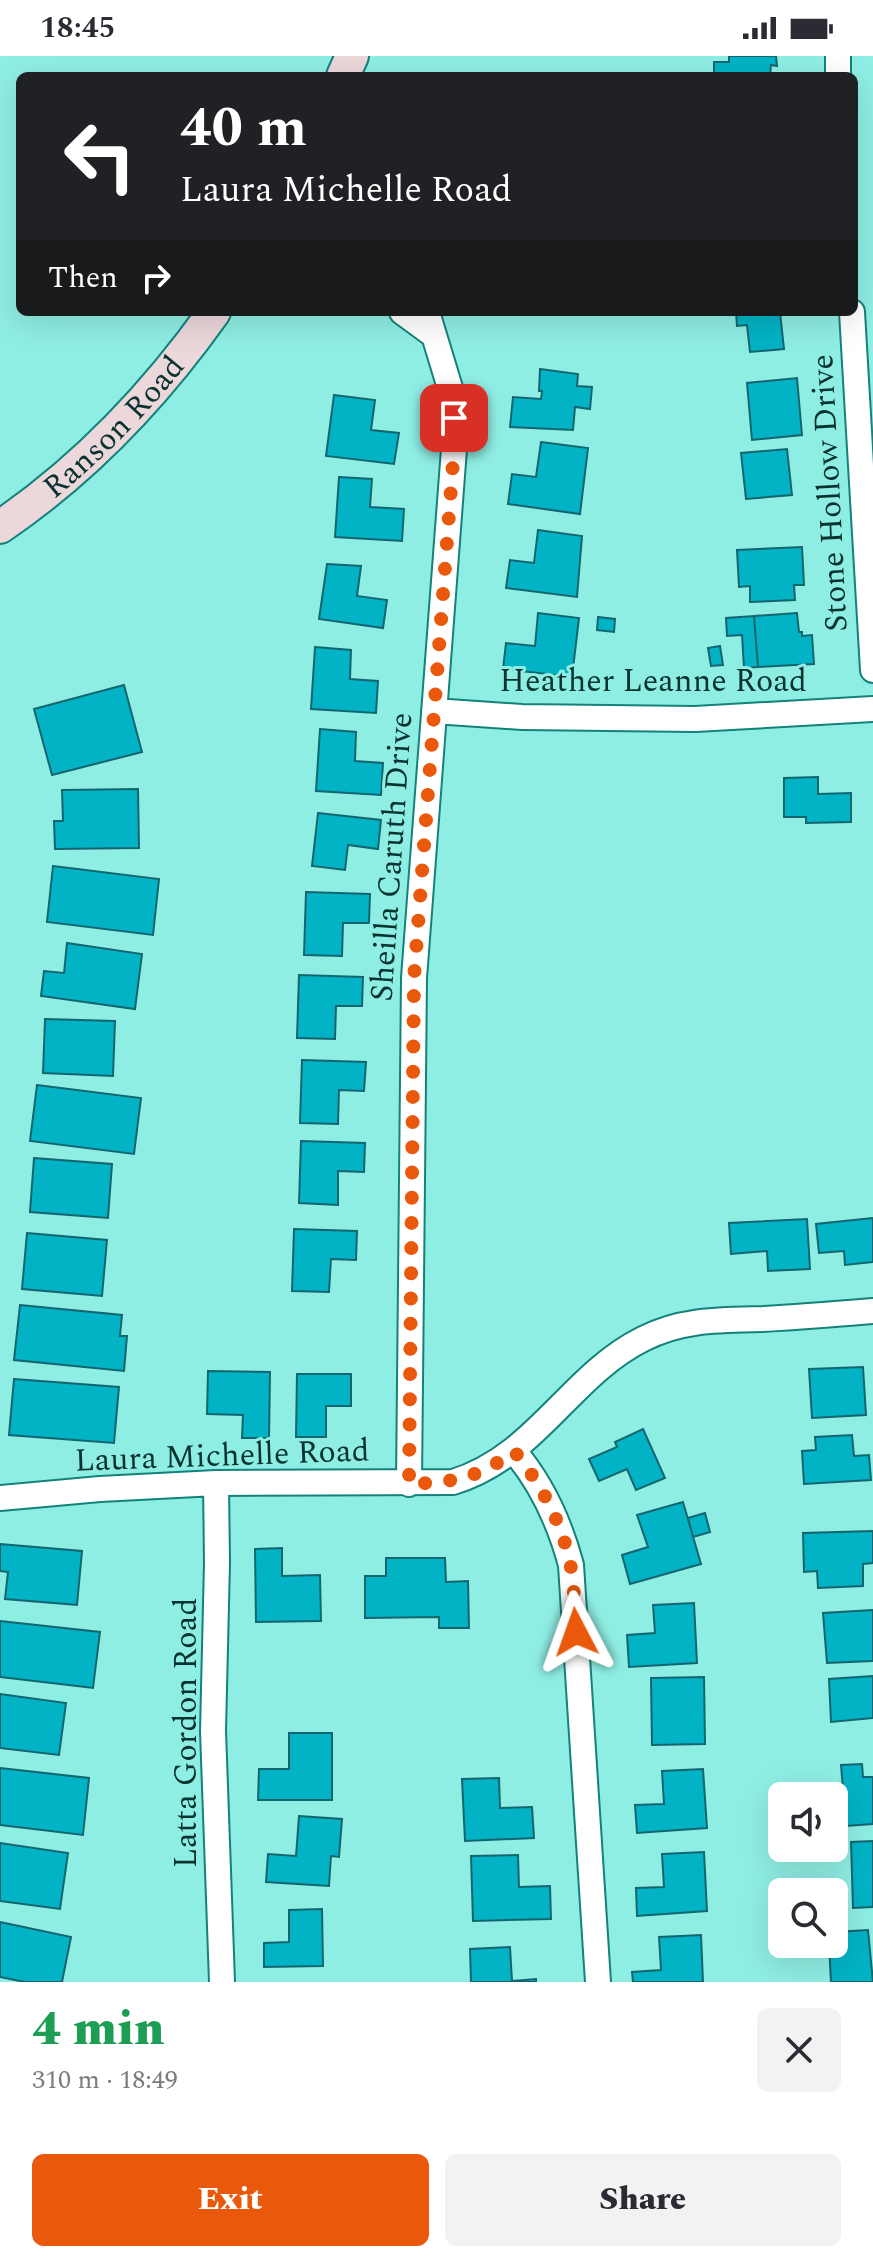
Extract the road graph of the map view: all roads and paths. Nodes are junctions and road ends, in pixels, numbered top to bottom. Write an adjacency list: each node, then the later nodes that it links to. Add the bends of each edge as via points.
1 (211, 316): 4 (street, Ranson Road, via 164,378 103,443)
2 (852, 316): 5 (street, Stone Hollow Drive)
3 (429, 323): 7 (street, Sheilla Caruth Drive, via 450,388 454,449)
4 (0, 527)
5 (873, 670)
6 (873, 709): 7 (street, Heather Leanne Road, via 695,719)
7 (434, 711): 11 (street, Sheilla Caruth Drive, via 414,978)
8 (873, 1311): 9 (street, Laura Michelle Road, via 669,1327 616,1356)
9 (514, 1451): 11 (street, Laura Michelle Road, via 479,1474 453,1482); 14 (street, via 546,1499 571,1565)
10 (216, 1483): 11 (street, Laura Michelle Road); 12 (street, Laura Michelle Road); 13 (street, Latta Gordon Road, via 213,1731)
11 (409, 1484)
12 (0, 1498)
13 (222, 1982)
14 (598, 1982)

